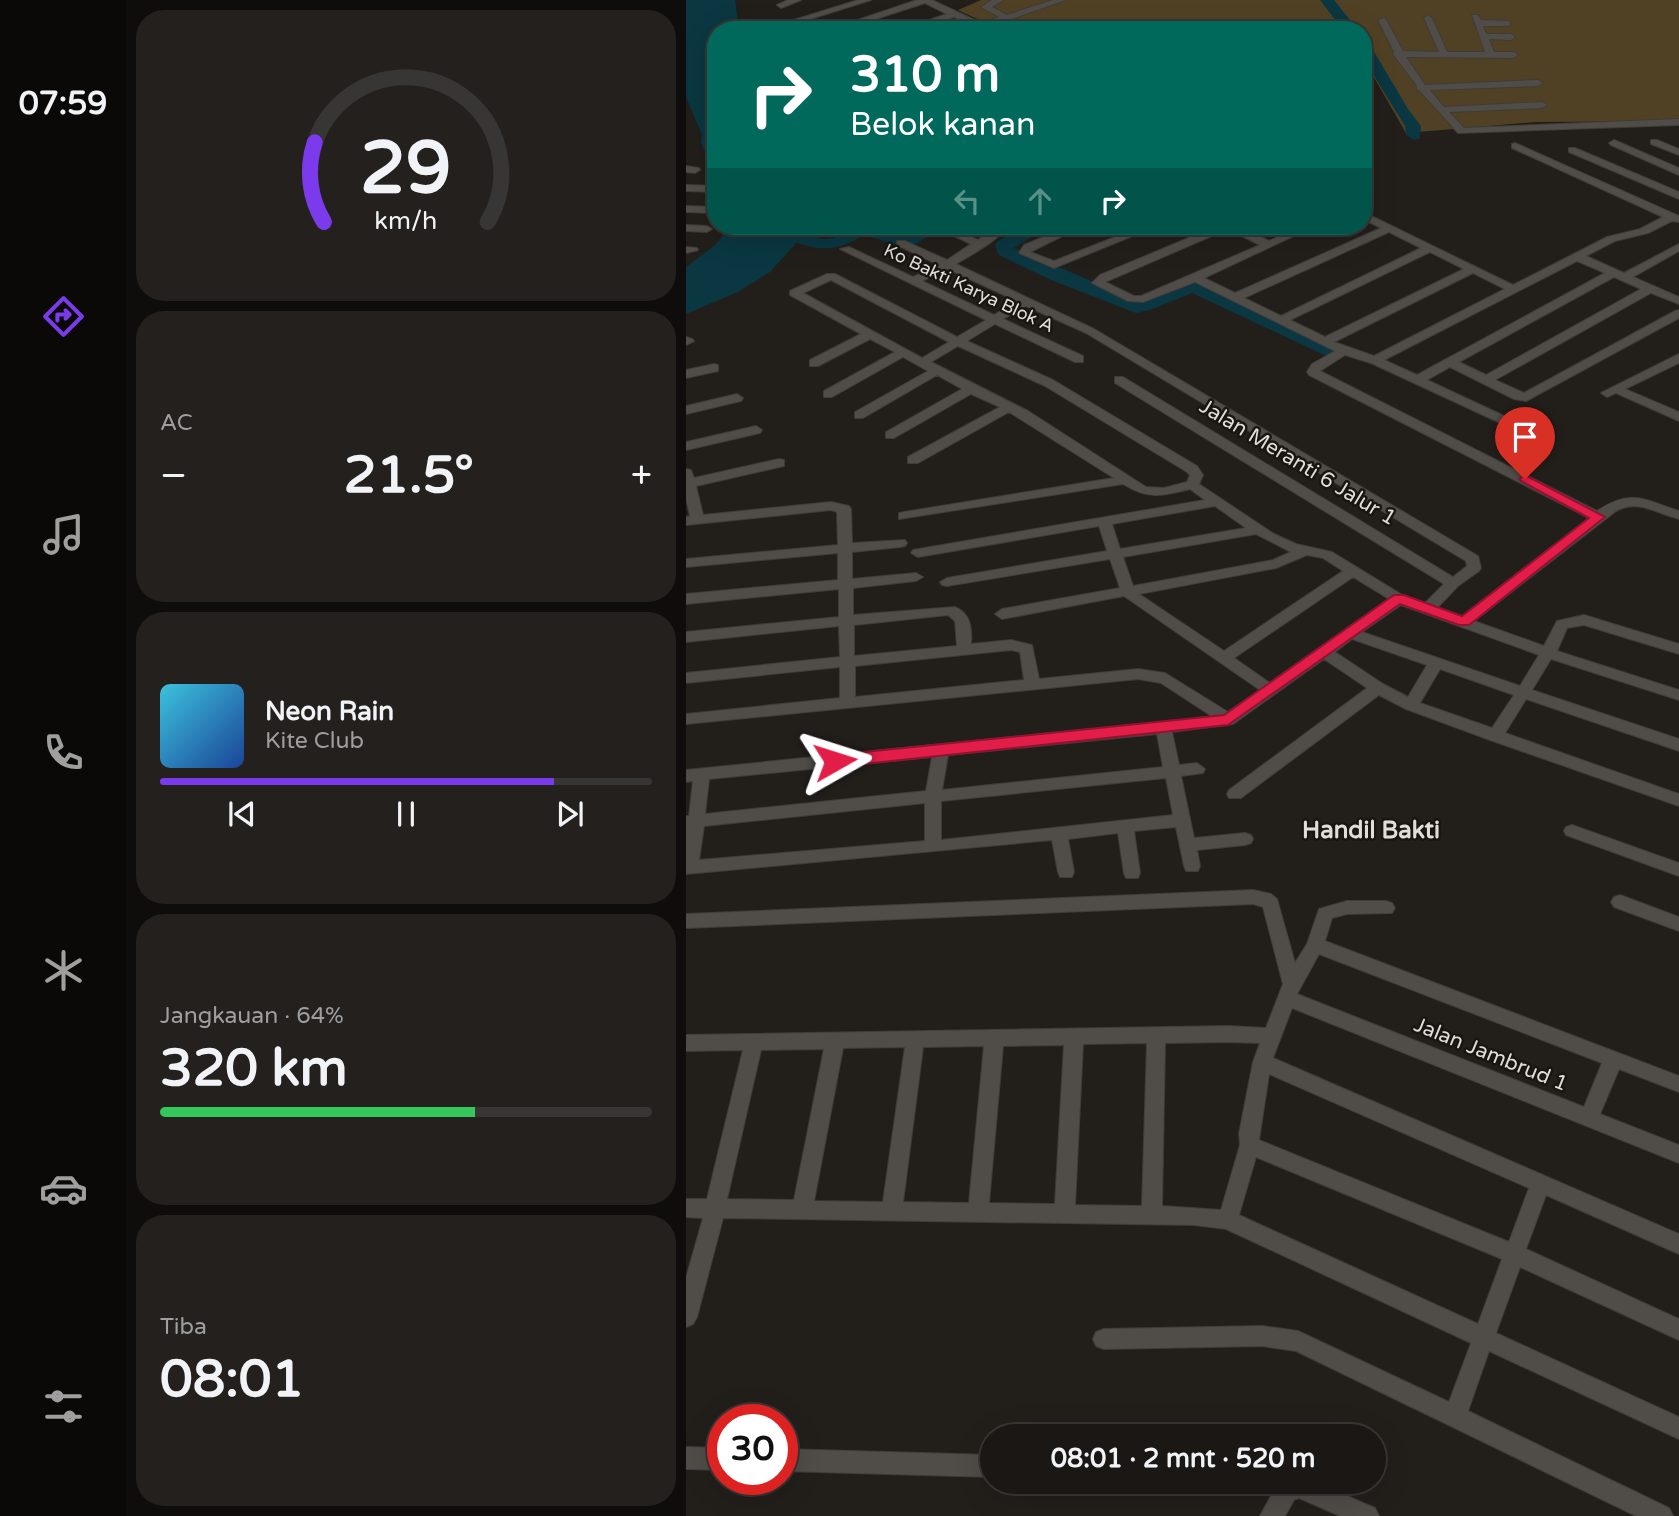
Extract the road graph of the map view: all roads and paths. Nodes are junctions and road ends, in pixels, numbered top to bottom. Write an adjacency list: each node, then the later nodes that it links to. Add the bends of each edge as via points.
1 (797, 0): 6 (street)
2 (867, 0): 11 (street)
3 (925, 0): 7 (street); 12 (street)
4 (999, 0): 8 (street, via 985,7)
5 (1062, 0): 8 (street)
6 (781, 5)
7 (955, 14): 13 (street); 14 (street)
8 (1007, 18): 15 (street)
9 (1428, 18): 20 (street)
10 (1382, 20): 19 (street)
11 (795, 21)
12 (860, 21)
13 (932, 21)
14 (970, 21)
15 (999, 21)
16 (1507, 23): 17 (street, via 1476,20)
17 (1483, 36): 18 (street); 21 (street)
18 (1511, 37)
19 (1397, 54): 20 (street); 24 (street)
20 (1444, 54): 21 (street)
21 (1491, 55): 22 (street)
22 (1514, 55)
23 (1538, 83): 24 (street)
24 (1420, 88): 26 (street)
25 (1542, 105): 26 (street)
26 (1441, 110): 27 (street, via 1461,131)
27 (1679, 122)
28 (1654, 142): 32 (street)
29 (1614, 143): 33 (street)
30 (1515, 146): 40 (street)
31 (1572, 150): 37 (street)
32 (1679, 154): 33 (street)
33 (1660, 164): 34 (street)
34 (1679, 172)
35 (686, 188): 36 (street)
36 (707, 189)
37 (1679, 196)
38 (686, 209): 39 (street)
39 (707, 210)
40 (1675, 218): 58 (street, via 1611,239)
41 (1372, 220): 43 (street)
42 (686, 228): 44 (street)
43 (1389, 228): 56 (street); 66 (street)
44 (707, 229)
45 (958, 235): 54 (street)
46 (994, 235): 54 (street)
47 (1057, 235): 48 (street, via 1024,253 1054,265)
48 (1129, 235)
49 (1208, 235): 62 (street, via 1098,282 1136,300)
50 (1248, 235): 53 (street)
51 (1288, 235): 53 (street)
52 (901, 243): 59 (street)
53 (1267, 244): 62 (street)
54 (981, 245): 59 (street)
55 (1679, 247): 61 (street)
56 (1430, 248): 60 (street); 71 (street)
57 (845, 249): 63 (street, Ko Bakti Karya Blok A)
58 (1578, 257): 61 (street); 64 (street)
59 (949, 264): 63 (street); 67 (street)
60 (1473, 269): 64 (street); 74 (street)
61 (1620, 275): 65 (street); 80 (street)
62 (1195, 278): 66 (street)
63 (913, 281): 70 (street, Ko Bakti Karya Blok A)
64 (1511, 288): 79 (street)
65 (1651, 288): 68 (street); 88 (street)
66 (1236, 297): 71 (street)
67 (1026, 301): 70 (street); 124 (street, via 1090,331 1476,562)
68 (1679, 301)
69 (1679, 313): 88 (street, via 1526,397)
70 (992, 319): 73 (street); 78 (street, Ko Bakti Karya Blok A)
71 (1281, 320): 74 (street)
72 (870, 334): 73 (street, via 794,293 831,275); 76 (street); 82 (street)
73 (957, 341): 81 (street); 106 (street, via 1049,383 1168,454 1195,472)
74 (1326, 341): 75 (street)
75 (1344, 351): 79 (street); 110 (street, via 1313,372)
76 (904, 352): 81 (street); 90 (street)
77 (1679, 358): 95 (street, via 1611,391)
78 (1079, 359)
79 (1375, 360): 87 (street)
80 (1448, 361): 87 (street); 88 (street)
81 (923, 362): 84 (street)
82 (814, 363)
83 (714, 368): 85 (street)
84 (938, 370): 89 (street); 96 (street)
85 (686, 374)
86 (1119, 380): 124 (street, Jalan Meranti 6 Jalur 1)
87 (1417, 380): 99 (street)
88 (1486, 380)
89 (971, 389): 93 (street); 100 (street)
90 (828, 394)
91 (737, 398): 94 (street)
92 (1679, 402): 95 (street)
93 (1009, 407): 102 (street); 105 (street)
94 (686, 410)
95 (1662, 410): 97 (street)
96 (859, 415)
97 (1679, 417)
98 (756, 430): 101 (street)
99 (1524, 430)
100 (890, 435)
101 (686, 446)
102 (913, 460)
103 (779, 463): 104 (street)
104 (688, 478): 111 (street)
105 (1124, 480): 106 (street, via 1148,492); 109 (street)
106 (1192, 485): 107 (street)
107 (1217, 502): 112 (street); 113 (street)
108 (1679, 515): 110 (street, via 1634,499 1623,500)
109 (904, 516)
110 (1598, 517): 131 (street)
111 (692, 521): 115 (street, via 841,507 846,512)
112 (1104, 521): 117 (street); 118 (street)
113 (1258, 530): 116 (street, via 1284,546); 118 (street)
114 (900, 543): 115 (street)
115 (845, 548): 119 (street); 123 (street)
116 (1305, 551): 120 (street, via 1327,555); 125 (street, via 1276,564)
117 (918, 553)
118 (1116, 555): 122 (street); 125 (street)
119 (686, 563)
120 (1352, 571): 127 (street); 138 (street)
121 (916, 577): 123 (street)
122 (947, 582)
123 (846, 583): 126 (street); 130 (street)
124 (1453, 583): 128 (street)
125 (1128, 592): 129 (street); 138 (street)
126 (686, 599)
127 (1399, 599): 128 (street); 132 (street)
128 (1427, 609): 131 (street)
129 (1002, 614)
130 (846, 620): 133 (street); 135 (street, via 950,610 959,613 963,621); 139 (street)
131 (1464, 622): 137 (street)
132 (1351, 634): 136 (street); 140 (street)
133 (686, 637)
134 (1679, 649): 137 (street, via 1575,619 1562,624)
135 (964, 651): 139 (street); 142 (street, via 1011,645 1027,648)
136 (1326, 653): 143 (street); 144 (street)
137 (1548, 653): 145 (street); 146 (street)
138 (1224, 658): 144 (street)
139 (848, 662): 141 (street); 147 (street)
140 (1436, 663): 145 (street); 148 (street)
141 (686, 678)
142 (1032, 685): 147 (street); 150 (street, via 1158,676)
143 (1378, 688): 148 (street); 158 (street)
144 (1270, 690): 150 (street)
145 (1524, 692): 152 (street); 153 (street)
146 (1679, 695)
147 (848, 703): 149 (street)
148 (1411, 705): 152 (street)
149 (686, 719)
150 (1228, 720): 151 (street)
151 (1163, 727): 154 (street); 156 (street)
152 (1495, 736): 160 (street)
153 (1679, 745)
154 (941, 751): 157 (street); 159 (street)
155 (1196, 769): 156 (street)
156 (1172, 772): 159 (street); 161 (street)
157 (694, 775): 162 (street)
158 (1235, 794)
159 (933, 795): 162 (street); 168 (street)
160 (1679, 800)
161 (1182, 820): 163 (street); 167 (street)
162 (691, 821): 170 (street)
163 (1125, 825): 165 (street); 173 (street)
164 (1572, 831): 171 (street)
165 (1059, 833): 168 (street); 172 (street)
166 (1245, 839): 167 (street)
167 (1188, 845): 169 (street)
168 (933, 847): 170 (street)
169 (1192, 866)
170 (688, 868)
171 (1679, 870)
172 (1066, 872)
173 (1132, 873)
174 (1620, 902): 177 (street)
175 (1386, 908): 178 (street, via 1333,909 1325,914)
176 (686, 920): 179 (street, via 1253,897 1271,904)
177 (1679, 925)
178 (1315, 945): 179 (street); 188 (street)
179 (1290, 991): 181 (street); 191 (street, Jalan Jambrud 1)
180 (1156, 1035): 181 (street); 182 (street); 201 (street)
181 (1272, 1036): 189 (street)
182 (1074, 1037): 183 (street); 200 (street)
183 (994, 1038): 184 (street); 199 (street)
184 (915, 1039): 185 (street); 198 (street)
185 (835, 1040): 186 (street); 197 (street)
186 (754, 1041): 187 (street); 196 (street)
187 (686, 1043)
188 (1613, 1060): 190 (street); 191 (street)
189 (1262, 1062): 192 (street); 194 (street)
190 (1679, 1084)
191 (1589, 1118): 193 (street, Jalan Jambrud 1)
192 (1251, 1145): 202 (street); 204 (street)
193 (1679, 1154)
194 (1540, 1184): 203 (street); 204 (street)
195 (686, 1208): 196 (street)
196 (715, 1209): 197 (street); 205 (street)
197 (802, 1210): 198 (street)
198 (892, 1212): 199 (street)
199 (978, 1213): 200 (street)
200 (1064, 1215): 201 (street)
201 (1152, 1216): 202 (street)
202 (1228, 1220): 207 (street)
203 (1679, 1244)
204 (1515, 1254): 206 (street); 207 (street)
205 (686, 1317)
206 (1679, 1330)
207 (1483, 1336): 209 (street); 210 (street)
208 (1104, 1339): 209 (street, via 1262,1336 1297,1341)
209 (1455, 1416): 217 (street)
210 (1679, 1428)
211 (686, 1458): 212 (street)
212 (707, 1459)
213 (798, 1460): 214 (street)
214 (980, 1466)
215 (1272, 1516): 216 (street, via 1286,1491 1299,1487)
216 (1367, 1516)
217 (1661, 1516)

